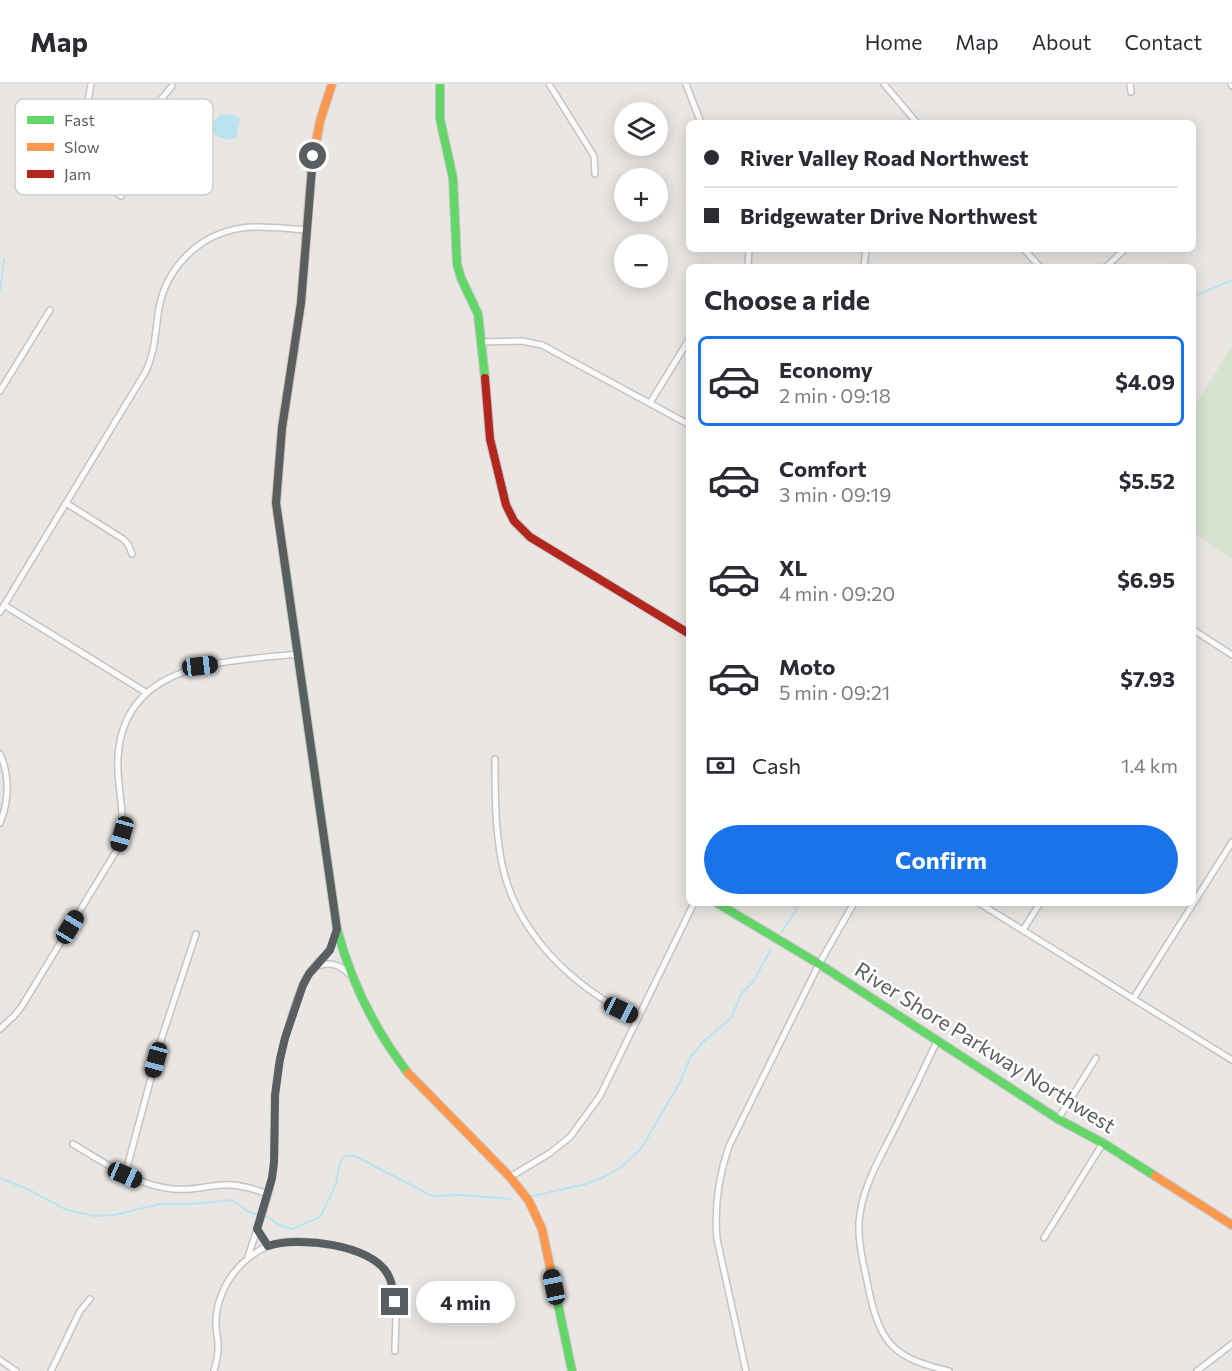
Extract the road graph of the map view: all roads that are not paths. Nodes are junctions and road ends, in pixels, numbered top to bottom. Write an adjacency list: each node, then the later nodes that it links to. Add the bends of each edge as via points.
1 (89, 84): 10 (street)
2 (332, 84): 15 (street, via 313,153)
3 (440, 84): 21 (street, via 440,119 453,178 457,264 478,314)
4 (549, 84): 14 (street, via 594,156)
5 (686, 84): 12 (street)
6 (884, 84): 13 (street)
7 (1130, 84): 9 (street)
8 (172, 86): 11 (street)
9 (1131, 92)
10 (89, 99)
11 (159, 99)
12 (700, 120)
13 (914, 120)
14 (596, 174)
15 (307, 230): 26 (street, via 233,230 206,240 184,257 162,295 155,345 146,371); 32 (street, via 276,503)
16 (1027, 252): 18 (street)
17 (1122, 252): 19 (street)
18 (1037, 264)
19 (1109, 264)
20 (50, 310): 23 (street)
21 (482, 342): 24 (street, via 542,345); 30 (street, via 489,439 514,521 530,537)
22 (686, 344): 24 (street)
23 (0, 391)
24 (650, 403): 25 (street)
25 (686, 423)
26 (66, 503): 27 (street, via 123,539); 28 (street)
27 (132, 554)
28 (4, 605): 29 (street); 34 (street)
29 (0, 612)
30 (686, 632)
31 (1196, 632): 33 (street)
32 (298, 654): 34 (street, via 189,669 165,679); 46 (street)
33 (1232, 655)
34 (147, 693): 54 (street, via 129,717 120,744 123,820 117,848 22,1006)
35 (0, 754): 37 (street, via 8,788)
36 (495, 759): 53 (street, via 500,851 519,910 571,976 602,1000)
37 (0, 823)
38 (1232, 842): 39 (street)
39 (1196, 899)
40 (693, 906): 53 (street)
41 (723, 906): 49 (street, River Shore Parkway Northwest)
42 (852, 906): 49 (street)
43 (984, 906): 47 (street)
44 (1038, 906): 47 (street)
45 (1191, 906): 52 (street)
46 (337, 929): 50 (street, via 330,949); 51 (street)
47 (1023, 930): 52 (street)
48 (196, 934): 61 (street, via 162,1037)
49 (819, 964): 55 (street, River Shore Parkway Northwest); 77 (street, via 720,1170 717,1239)
50 (316, 966): 51 (street, via 334,964); 63 (street, via 303,985 280,1059 274,1162)
51 (349, 974): 62 (street, via 375,1026 409,1075)
52 (1132, 999): 57 (street)
53 (638, 1019): 62 (street, via 600,1096 570,1137)
54 (0, 1029)
55 (938, 1039): 58 (street, River Shore Parkway Northwest); 78 (street, via 870,1178 859,1224 872,1304 886,1338 911,1360)
56 (1096, 1058): 58 (street)
57 (1232, 1060)
58 (1058, 1119): 59 (street, River Shore Parkway Northwest)
59 (1103, 1143): 64 (street, River Shore Parkway Northwest); 66 (street)
60 (73, 1144): 61 (street)
61 (125, 1175): 63 (street, via 172,1189 231,1185)
62 (510, 1177): 76 (street, via 529,1201 542,1229)
63 (268, 1194): 65 (street)
64 (1232, 1225)
65 (257, 1229): 67 (street); 68 (street)
66 (1044, 1238)
67 (268, 1246): 68 (street); 71 (street, via 297,1241 321,1243 359,1253 379,1264 388,1275 395,1302)
68 (247, 1258): 75 (street, via 230,1278 219,1300 219,1349)
69 (90, 1299): 74 (street, via 80,1311)
70 (1232, 1344): 79 (street)
71 (395, 1351)
72 (0, 1360): 73 (street)
73 (16, 1371)
74 (51, 1371)
75 (214, 1371)
76 (572, 1371)
77 (746, 1371)
78 (949, 1371)
79 (1197, 1371)

